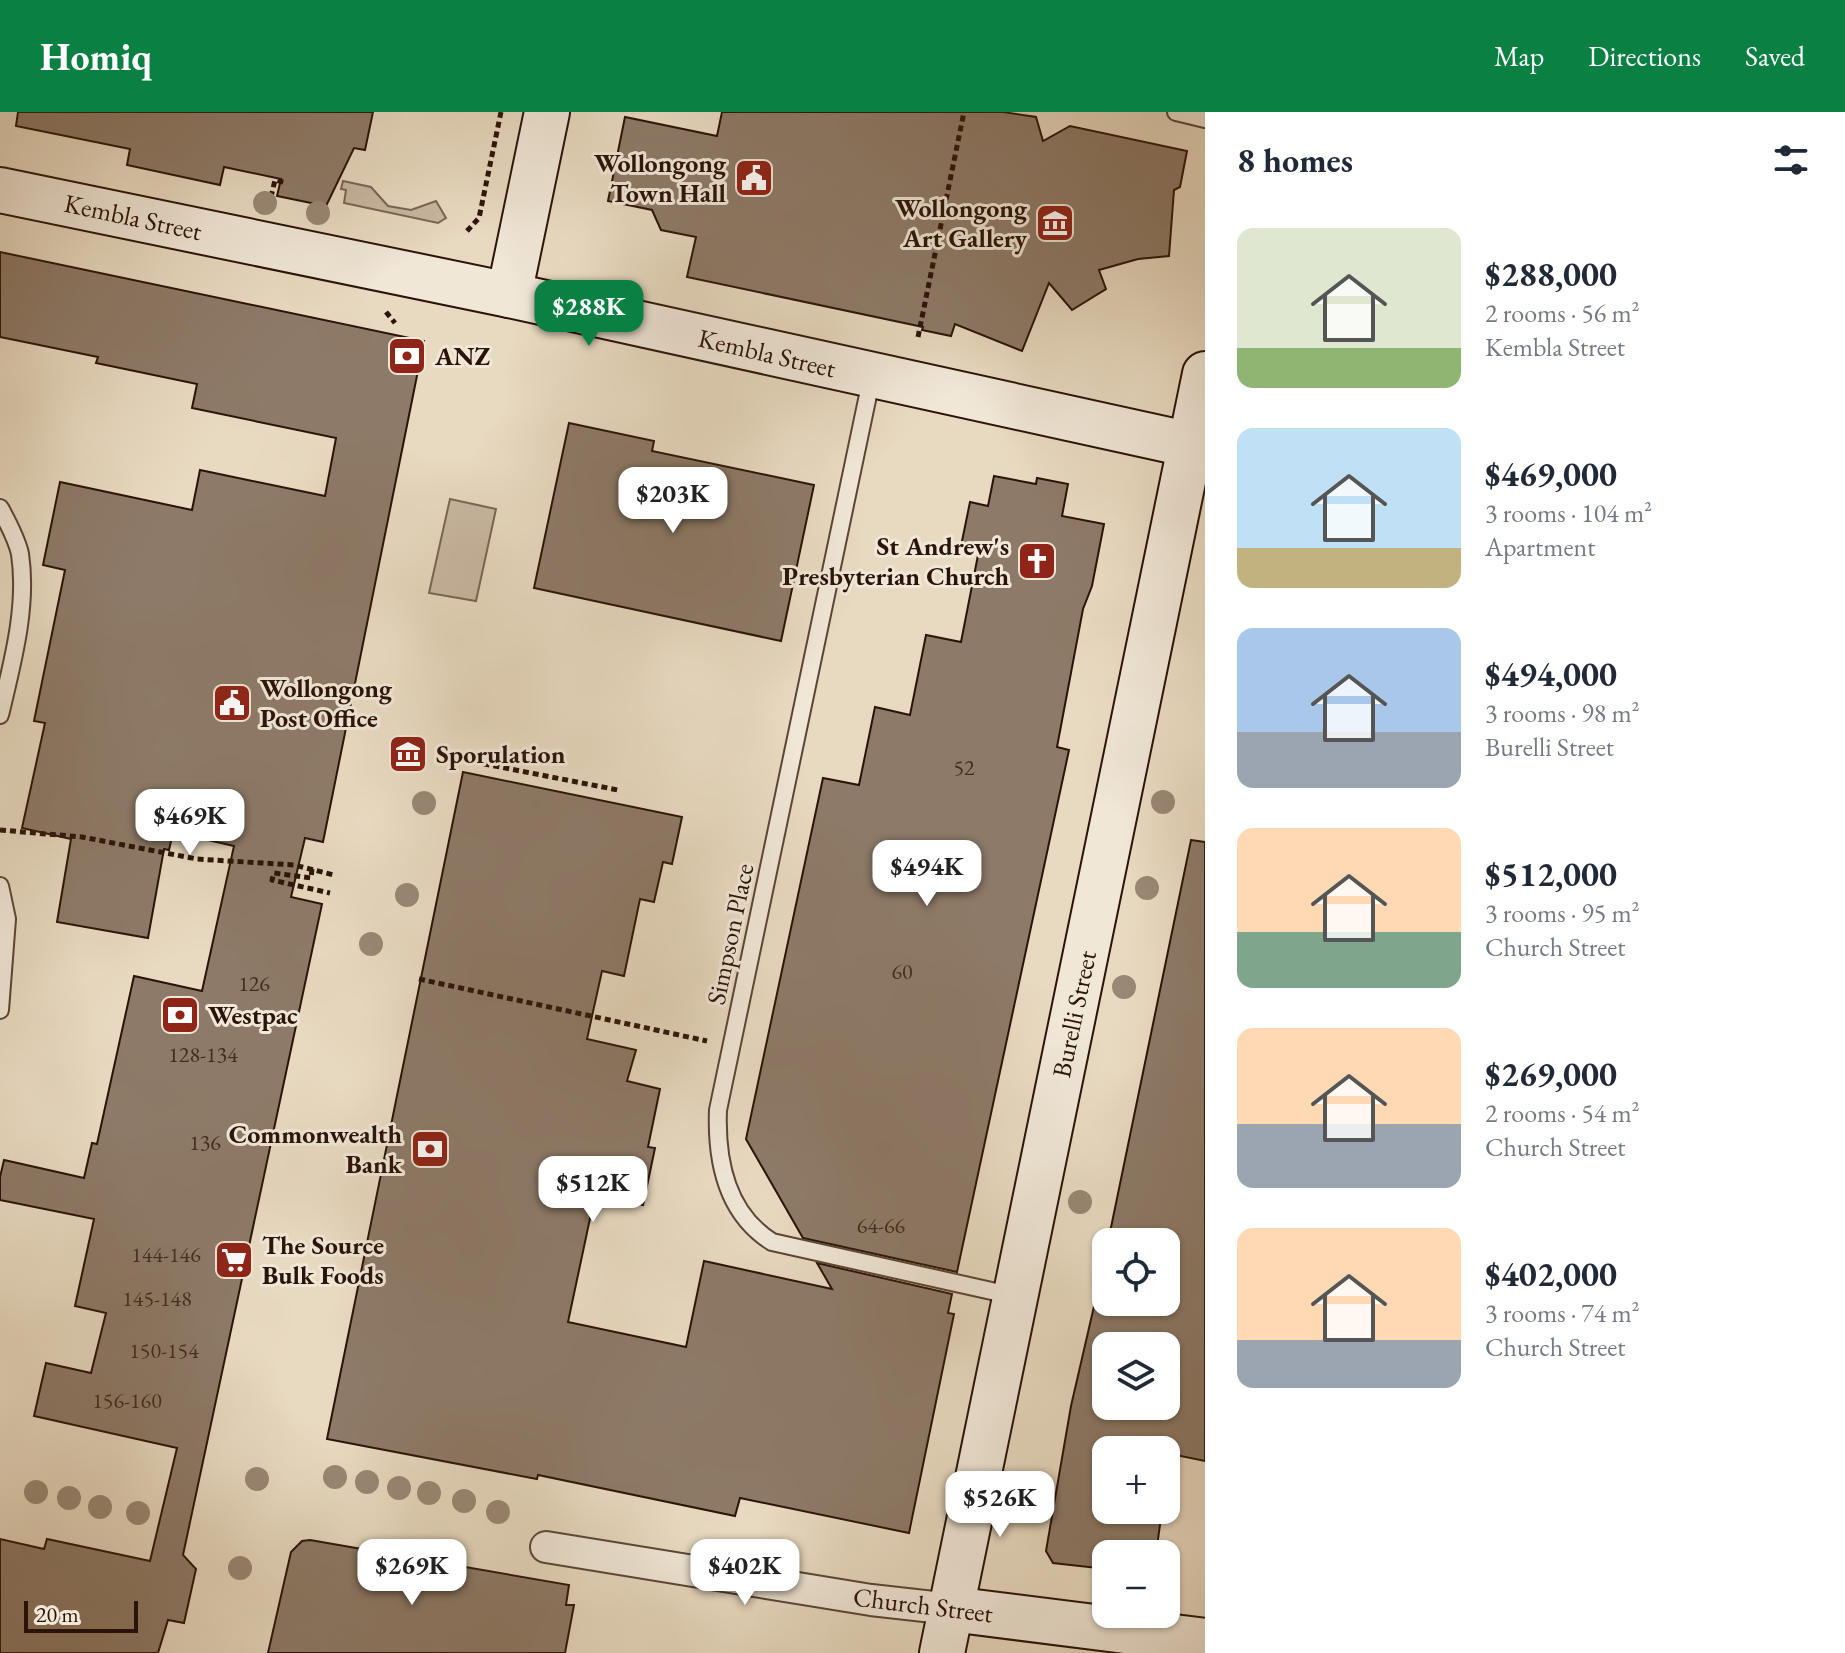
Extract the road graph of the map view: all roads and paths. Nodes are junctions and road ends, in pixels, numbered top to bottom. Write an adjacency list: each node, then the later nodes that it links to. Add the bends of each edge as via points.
1 (501, 112): 9 (path, via 479,218)
2 (547, 112): 10 (main road)
3 (964, 112): 11 (path)
4 (1176, 112): 5 (lane)
5 (1205, 119)
6 (287, 183): 8 (path, via 275,180)
7 (0, 190): 10 (main road, Kembla Street)
8 (271, 197)
9 (467, 231)
10 (509, 295): 13 (main road, Kembla Street)
11 (918, 337)
12 (1205, 374): 14 (main road, Burelli Street)
13 (872, 376): 14 (main road, Kembla Street); 27 (lane, Simpson Place, via 718,1110 717,1147 742,1217 772,1242)
14 (1198, 447): 27 (main road, Burelli Street)
15 (0, 508): 16 (lane, via 19,552 21,595)
16 (0, 715)
17 (464, 760): 18 (path)
18 (618, 790)
19 (0, 830): 20 (path, via 82,837 197,859)
20 (312, 869): 21 (path); 23 (path, via 311,878 274,873 272,880)
21 (334, 875)
22 (0, 886): 25 (lane, via 7,919)
23 (330, 893)
24 (419, 979): 26 (path)
25 (0, 1010)
26 (707, 1041)
27 (1015, 1297): 29 (main road, Burelli Street)
28 (546, 1547): 29 (street, Church Street)
29 (951, 1609): 30 (main road, Church Street); 31 (main road, Burelli Street)
30 (1205, 1641)
31 (942, 1653)

